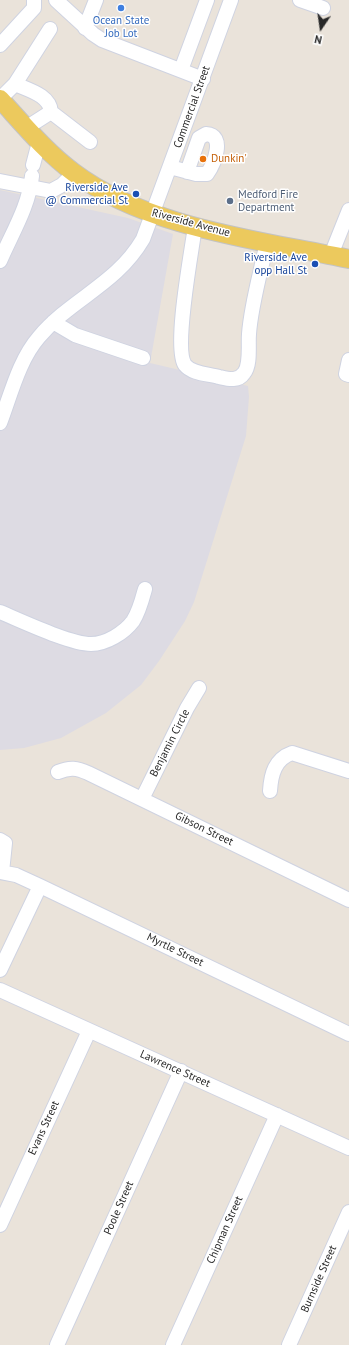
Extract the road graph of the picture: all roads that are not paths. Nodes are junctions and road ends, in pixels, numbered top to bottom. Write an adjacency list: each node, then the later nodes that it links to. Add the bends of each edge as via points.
1 (49, 0): 6 (street, via 40,8)
2 (56, 0): 9 (street)
3 (96, 0): 9 (street)
4 (207, 0): 7 (street); 12 (street)
5 (300, 0): 8 (street)
6 (34, 4): 11 (street)
7 (230, 4): 13 (street, Commercial Street)
8 (323, 8)
9 (85, 28): 12 (street, via 102,40)
10 (50, 29): 14 (street)
11 (0, 45)
12 (181, 70): 13 (street)
13 (203, 79): 20 (street, Commercial Street)
14 (15, 84): 15 (street); 16 (street, via 45,99)
15 (0, 99): 17 (main road, Riverside Avenue)
16 (51, 112): 17 (street); 19 (street)
17 (26, 128): 18 (main road, Riverside Avenue)
18 (39, 142): 21 (main road, Riverside Avenue); 23 (street)
19 (90, 142)
20 (170, 167): 22 (street); 26 (street, Commercial Street)
21 (74, 173): 23 (street, via 54,190 47,191); 26 (main road, Riverside Avenue, via 113,196)
22 (191, 173)
23 (32, 176): 24 (street); 31 (street, via 24,208)
24 (0, 181)
25 (349, 210): 29 (street)
26 (154, 214): 27 (main road, Riverside Avenue); 32 (street, Commercial Street, via 143,239 129,261 116,274)
27 (195, 226): 28 (main road, Riverside Avenue); 28 (street, via 182,330 182,358 192,371 227,379 240,378 246,372 249,331)
28 (267, 242): 29 (main road, Riverside Avenue)
29 (331, 255): 30 (main road, Riverside Avenue)
30 (349, 259)
31 (0, 261)
32 (53, 322): 33 (street, via 75,335); 36 (street, Commercial Street, via 31,348)
33 (143, 358)
34 (349, 360): 35 (street)
35 (347, 375)
36 (0, 423)
37 (145, 589): 38 (street, via 132,622 117,635 103,642 90,644 71,640)
38 (2, 617)
39 (199, 688): 43 (street, Benjamin Circle)
40 (349, 770): 42 (street, via 292,753 282,757 276,764 271,776)
41 (58, 772): 43 (street, Gibson Street, via 67,768 78,768)
42 (270, 791)
43 (142, 799): 47 (street, Gibson Street)
44 (0, 840): 45 (street, via 5,843)
45 (1, 872): 46 (street, Myrtle Street, via 16,875)
46 (40, 886): 48 (street); 51 (street, Myrtle Street)
47 (349, 900)
48 (0, 970)
49 (0, 990): 50 (street, Lawrence Street)
50 (89, 1031): 52 (street, Lawrence Street); 56 (street, Evans Street)
51 (349, 1034)
52 (181, 1071): 53 (street, Lawrence Street); 57 (street, Poole Street)
53 (277, 1115): 54 (street, Lawrence Street); 58 (street, Chipman Street)
54 (349, 1148)
55 (349, 1212): 59 (street, Burnside Street)
56 (0, 1225)
57 (57, 1345)
58 (173, 1345)
59 (289, 1345)

